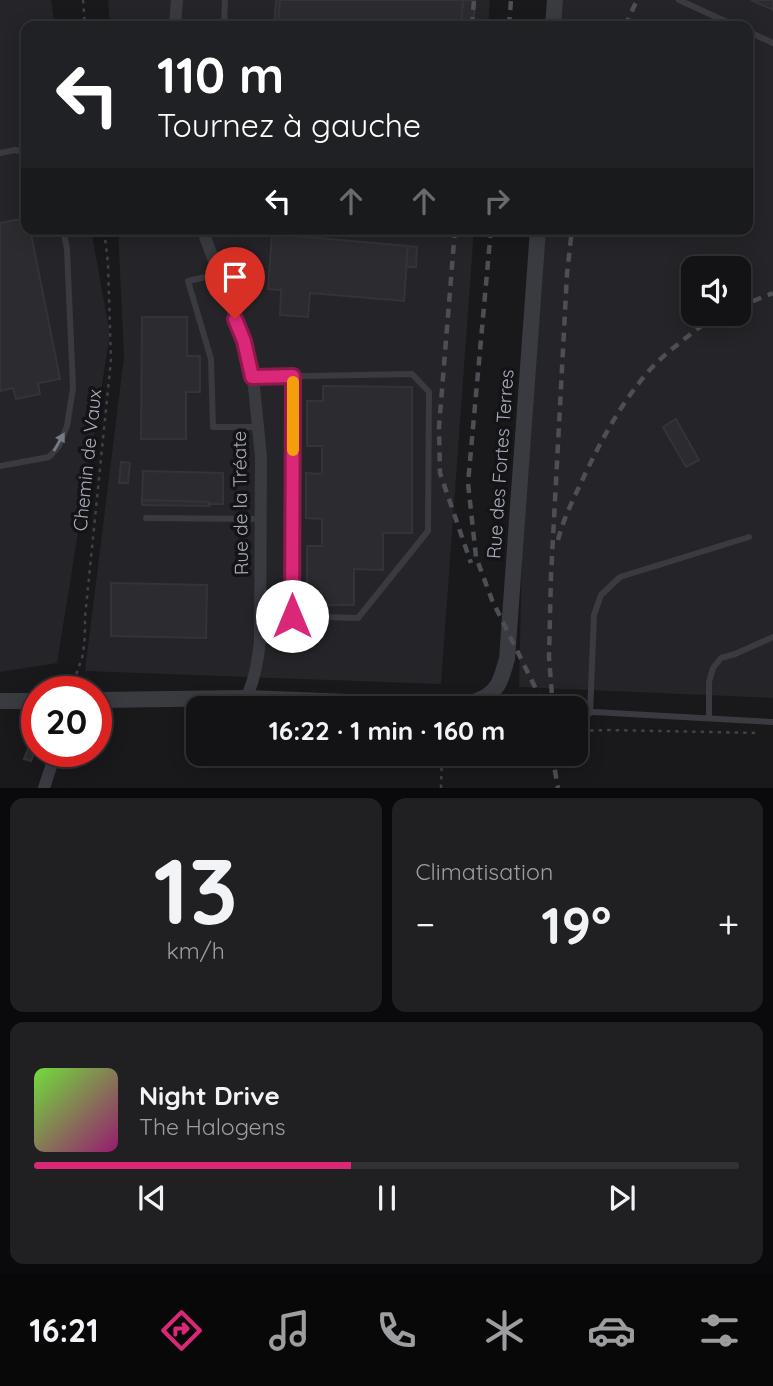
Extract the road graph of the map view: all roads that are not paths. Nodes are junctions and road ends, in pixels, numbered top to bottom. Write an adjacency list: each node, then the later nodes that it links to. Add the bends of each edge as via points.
1 (177, 0): 5 (street)
2 (226, 0): 6 (lane)
3 (555, 0): 7 (street)
4 (679, 0): 8 (lane)
5 (175, 21)
6 (224, 21)
7 (553, 21)
8 (725, 21)
9 (753, 35): 10 (lane)
10 (773, 43)
11 (21, 151): 12 (lane)
12 (0, 153)
13 (64, 235): 20 (lane, one-way to 13, via 49,457 67,426 73,388)
14 (204, 235): 16 (street, Rue de la Tréate)
15 (538, 235): 28 (street, Rue des Fortes Terres, via 507,659 498,685)
16 (219, 274): 18 (street, Rue de la Tréate); 19 (lane, via 188,281 211,359 213,427)
17 (293, 376): 18 (lane); 24 (lane); 24 (lane, via 412,374 429,393 428,531 358,618)
18 (252, 377): 19 (street, Rue de la Tréate)
19 (258, 427): 22 (street, Rue de la Tréate)
20 (0, 466)
21 (146, 518): 22 (lane)
22 (260, 519): 26 (street, Rue de la Tréate)
23 (749, 537): 33 (lane, via 621,577 601,595 594,615)
24 (292, 616): 26 (lane)
25 (773, 637): 34 (lane, via 721,658 713,668)
26 (260, 640): 27 (street, Rue de la Tréate)
27 (247, 696)
28 (487, 696)
29 (186, 699): 30 (street)
30 (112, 700)
31 (0, 701): 32 (street)
32 (21, 701)
33 (590, 713): 34 (lane)
34 (709, 719): 35 (lane)
35 (773, 722)
36 (51, 767): 37 (street)
37 (44, 788)

